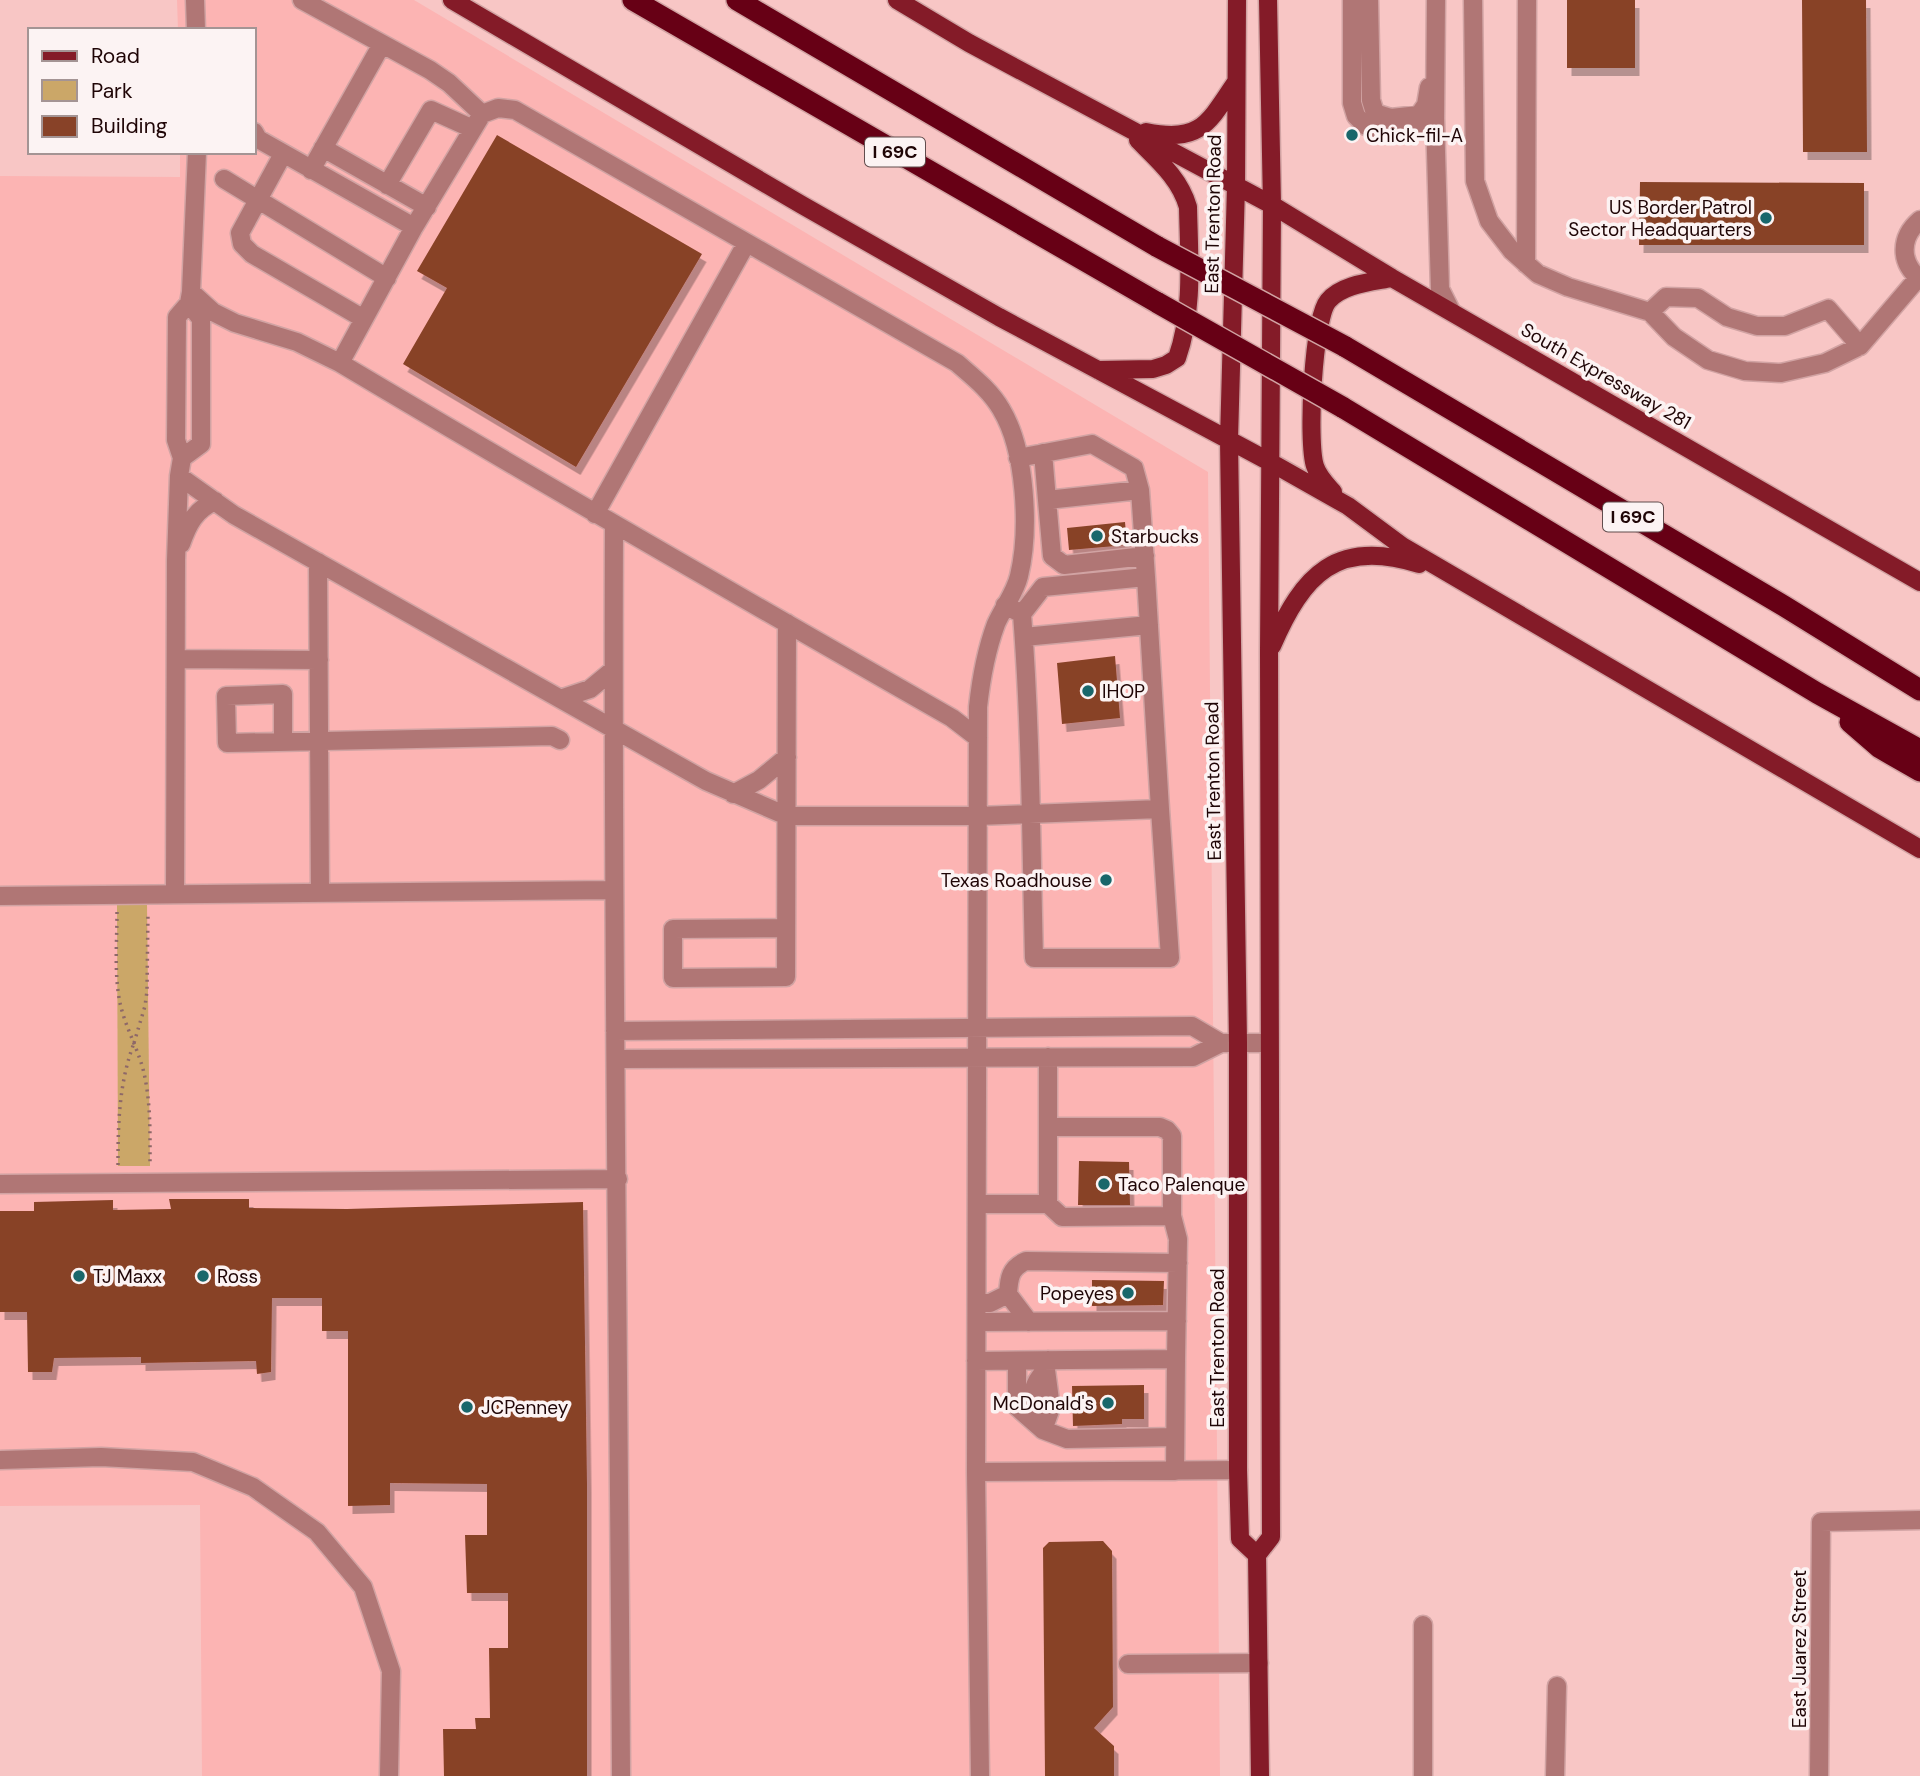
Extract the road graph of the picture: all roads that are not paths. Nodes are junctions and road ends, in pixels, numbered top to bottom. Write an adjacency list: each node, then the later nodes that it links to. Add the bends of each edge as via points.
1 (195, 0): 15 (street)
2 (302, 0): 16 (street)
3 (452, 0): 45 (main road, via 802,205)
4 (633, 0): 75 (highway, I 69C, bridge, via 1342,407)
5 (737, 0): 64 (highway, I 69C, bridge, via 1158,247 1344,346)
6 (897, 0): 20 (main road, South Expressway 281)
7 (1237, 0): 17 (main road, East Trenton Road)
8 (1268, 0): 30 (main road)
9 (1352, 0): 18 (street, via 1352,103 1356,116 1366,126 1378,129 1421,126)
10 (1369, 0): 11 (street, via 1371,100 1375,113 1391,118 1419,115 1426,105)
11 (1427, 0)
12 (1436, 0): 18 (street)
13 (1474, 0): 35 (street, via 1475,180 1489,221)
14 (1527, 0): 35 (street)
15 (196, 28)
16 (382, 44): 19 (street, via 449,83); 22 (street)
17 (1236, 82): 20 (main road, via 1210,120 1189,134 1168,136); 28 (main road, East Trenton Road)
18 (1435, 118): 40 (street, via 1440,289)
19 (477, 121): 27 (street, via 431,110); 31 (street); 34 (street, via 498,108 515,110)
20 (1126, 128): 28 (main road, South Expressway 281); 45 (main road, via 1184,193 1190,298 1177,358 1153,369)
21 (256, 136): 24 (street)
22 (323, 148): 25 (street); 27 (street)
23 (197, 154): 39 (street)
24 (283, 154): 25 (street); 29 (street)
25 (311, 170): 33 (street)
26 (223, 179): 29 (street)
27 (387, 185): 31 (street)
28 (1236, 186): 30 (main road, South Expressway 281); 46 (main road, East Trenton Road)
29 (257, 200): 36 (street); 42 (street, via 240,233 242,244)
30 (1272, 205): 37 (main road, South Expressway 281); 49 (main road)
31 (426, 207): 33 (street)
32 (1920, 220): 38 (street, via 1906,237 1904,248 1910,270)
33 (414, 228): 36 (street)
34 (746, 244): 48 (street, via 957,363 1002,410); 55 (street)
35 (1526, 264): 41 (street, via 1569,287)
36 (387, 278): 42 (street)
37 (1392, 278): 40 (main road, South Expressway 281); 54 (main road, via 1335,295 1327,302 1319,324 1312,454 1319,476)
38 (1919, 278): 43 (street)
39 (190, 297): 44 (street, via 235,323 297,342); 50 (street, via 177,317); 50 (street, via 201,318 201,444)
40 (1451, 312): 62 (main road, South Expressway 281)
41 (1650, 312): 43 (street, via 1674,337 1708,360 1745,371 1781,373 1825,363); 43 (street, via 1666,297 1698,298 1727,317 1757,326 1785,326 1828,309)
42 (364, 318): 44 (street)
43 (1860, 346)
44 (340, 363): 55 (street)
45 (1097, 370): 46 (main road)
46 (1229, 440): 49 (main road); 99 (main road, East Trenton Road)
47 (1043, 453): 48 (street); 51 (street, via 1092,444 1135,468); 52 (street)
48 (1018, 458): 63 (street, via 1025,537 1018,578)
49 (1270, 461): 54 (main road); 69 (main road)
50 (180, 467): 53 (street); 58 (street)
51 (1140, 490): 52 (street); 57 (street)
52 (1047, 500): 57 (street, via 1052,556 1064,565)
53 (215, 501): 58 (street, via 195,514); 59 (street)
54 (1348, 506): 60 (main road)
55 (595, 514): 56 (street)
56 (614, 526): 66 (street); 72 (street)
57 (1145, 556): 61 (street)
58 (176, 560): 70 (street)
59 (318, 562): 71 (street); 76 (street)
60 (1448, 574): 69 (main road, via 1393,556 1358,557 1332,564 1303,588); 90 (main road)
61 (1146, 577): 65 (street, via 1043,587); 67 (street)
62 (1920, 582)
63 (1005, 606): 65 (street); 78 (street, via 981,674)
64 (1784, 606): 73 (highway); 74 (highway, I 69C)
65 (1022, 614): 68 (street)
66 (787, 623): 78 (street, via 952,718); 83 (street)
67 (1149, 625): 68 (street); 86 (street)
68 (1024, 637): 87 (street)
69 (1269, 652): 98 (main road)
70 (176, 659): 71 (street); 93 (street)
71 (319, 660): 80 (street)
72 (613, 670): 76 (street, via 590,689); 77 (street)
73 (1920, 674)
74 (1920, 690)
75 (1817, 693): 82 (highway, I 69C); 84 (highway, via 1880,748)
76 (563, 698): 77 (street)
77 (613, 726): 85 (street); 91 (street)
78 (978, 738): 89 (street)
79 (560, 740): 80 (street, via 552,736)
80 (319, 741): 81 (street); 92 (street)
81 (283, 742)
82 (1920, 750)
83 (787, 757): 85 (street); 88 (street)
84 (1920, 771)
85 (733, 794): 88 (street)
86 (1160, 809): 87 (street); 87 (street, via 1170,958 1034,958)
87 (1030, 814): 89 (street)
88 (787, 816): 89 (street); 95 (street)
89 (978, 816): 96 (street)
90 (1920, 849)
91 (613, 890): 92 (street); 97 (street)
92 (320, 893): 93 (street)
93 (175, 894): 94 (street)
94 (0, 896)
95 (786, 928): 95 (street, via 673,929 673,978 786,977)
96 (978, 1027): 97 (street); 99 (street, via 1192,1026); 100 (street)
97 (615, 1031): 102 (street)
98 (1269, 1042): 99 (street); 126 (main road, via 1270,1536)
99 (1229, 1043): 101 (street, via 1193,1057); 122 (main road, East Trenton Road)
100 (978, 1057): 101 (street); 102 (street); 106 (street)
101 (1048, 1057): 103 (street)
102 (616, 1059): 104 (street)
103 (1048, 1127): 107 (street); 108 (street, via 1167,1130 1171,1136)
104 (618, 1179): 105 (street); 132 (street)
105 (0, 1184)
106 (977, 1204): 107 (street); 111 (street)
107 (1048, 1204): 108 (street, via 1062,1217)
108 (1172, 1216): 109 (street)
109 (1178, 1263): 110 (street, via 1026,1261 1009,1276); 112 (street)
110 (1008, 1294): 111 (street, via 990,1303); 114 (street)
111 (977, 1303): 113 (street)
112 (1177, 1321): 114 (street); 115 (street)
113 (977, 1322): 114 (street); 116 (street)
114 (1029, 1322)
115 (1176, 1359): 118 (street); 120 (street)
116 (976, 1361): 117 (street); 124 (street)
117 (1017, 1361): 118 (street); 119 (street, via 1017,1407)
118 (1047, 1365): 119 (street, via 1051,1408)
119 (1043, 1430): 120 (street, via 1067,1439)
120 (1175, 1437): 123 (street)
121 (0, 1460): 131 (street, via 101,1457 193,1462 253,1487 317,1532 363,1587 388,1660)
122 (1238, 1470): 123 (street); 126 (main road, East Trenton Road, via 1240,1539)
123 (1175, 1471): 124 (street)
124 (976, 1472): 133 (street)
125 (1920, 1520): 137 (street, East Juarez Street, via 1821,1522)
126 (1257, 1555): 128 (main road)
127 (1423, 1625): 135 (street)
128 (1259, 1663): 129 (street); 134 (main road)
129 (1128, 1664)
130 (1557, 1686): 136 (street)
131 (389, 1776)
132 (621, 1776)
133 (980, 1776)
134 (1260, 1776)
135 (1423, 1776)
136 (1555, 1776)
137 (1819, 1776)

